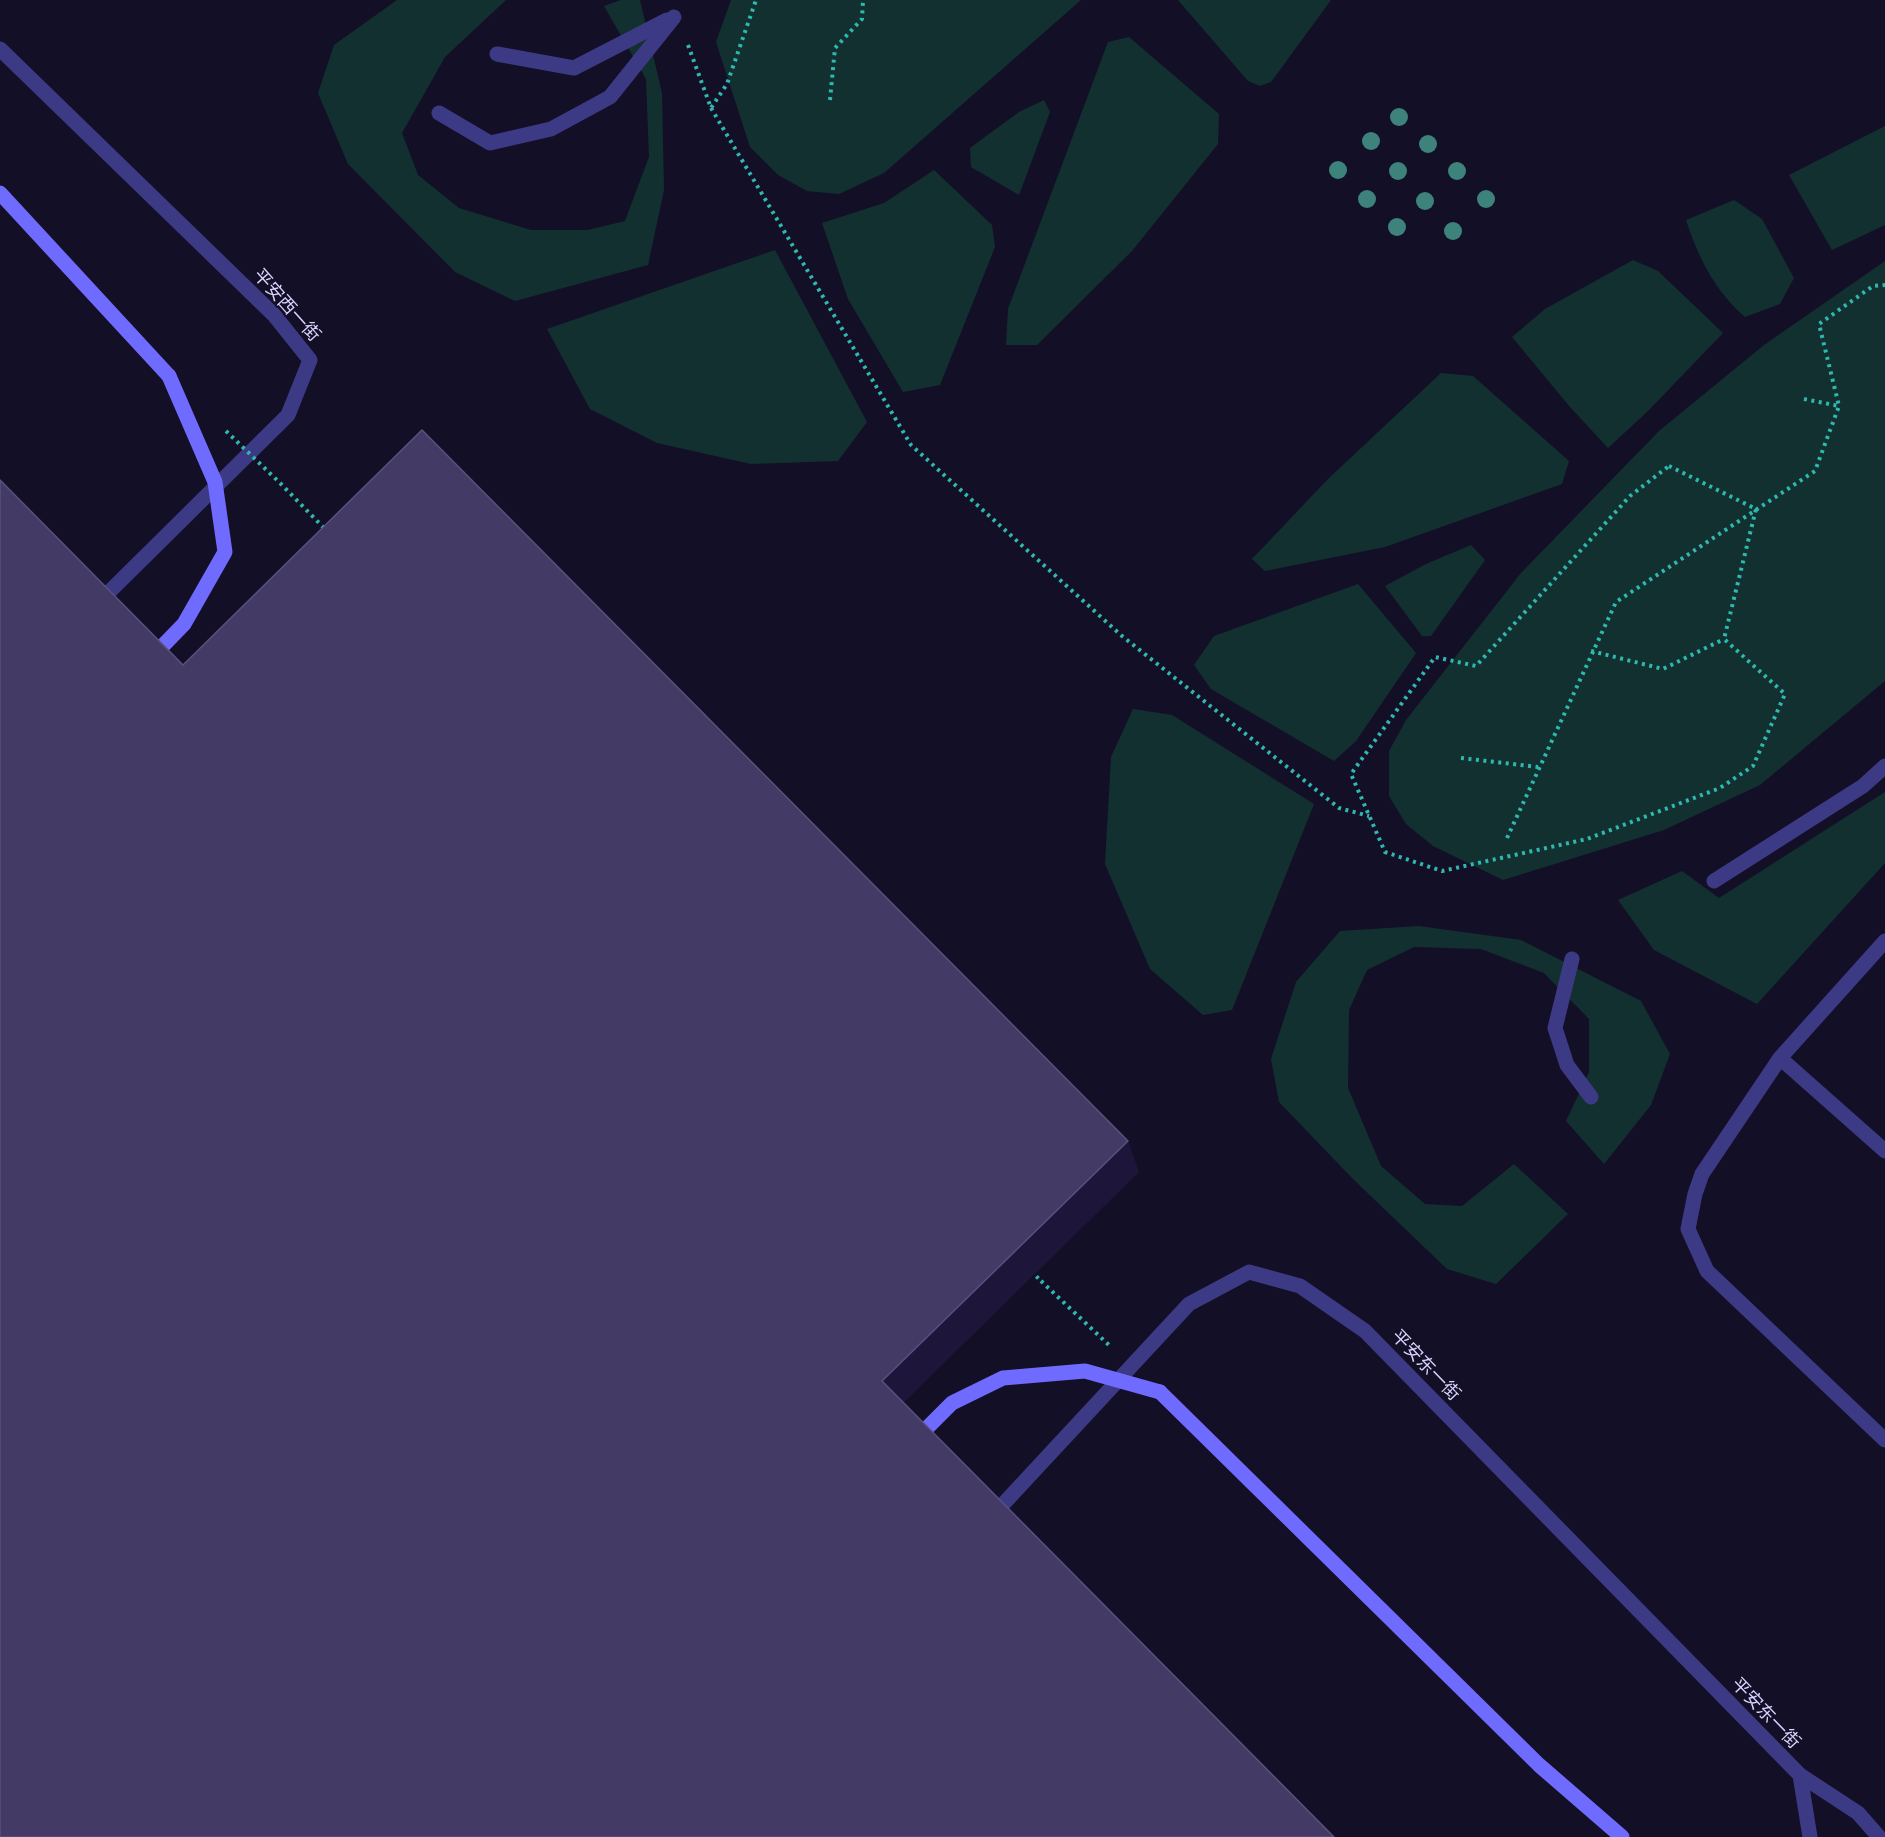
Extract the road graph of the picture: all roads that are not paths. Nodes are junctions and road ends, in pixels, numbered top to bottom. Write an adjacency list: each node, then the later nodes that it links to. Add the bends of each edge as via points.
1 (0, 49): 5 (street, 平安西一街, via 274,315 310,360 288,415)
2 (497, 54): 3 (street, via 574,68 674,17 610,97 551,129 490,143)
3 (439, 113)
4 (0, 192): 6 (street, bridge, via 169,376 216,482 225,552 184,624)
5 (99, 602)
6 (142, 666)
7 (1885, 766): 8 (street, via 1863,786)
8 (1714, 881)
9 (1885, 941): 11 (street)
10 (1572, 959): 12 (street, via 1554,1028 1567,1065)
11 (1780, 1058): 13 (street); 14 (street, via 1702,1174 1688,1229 1707,1271)
12 (1591, 1097)
13 (1885, 1151)
14 (1885, 1440)
15 (902, 1453): 18 (street, bridge, via 952,1403 1003,1378 1085,1371 1160,1392 1539,1765)
16 (993, 1514): 17 (street, 平安东一街, via 1189,1304 1249,1272 1300,1286 1365,1331)
17 (1800, 1775): 19 (street); 20 (street, 平安东一街, via 1858,1813)
18 (1622, 1837)
19 (1810, 1837)
20 (1879, 1837)

